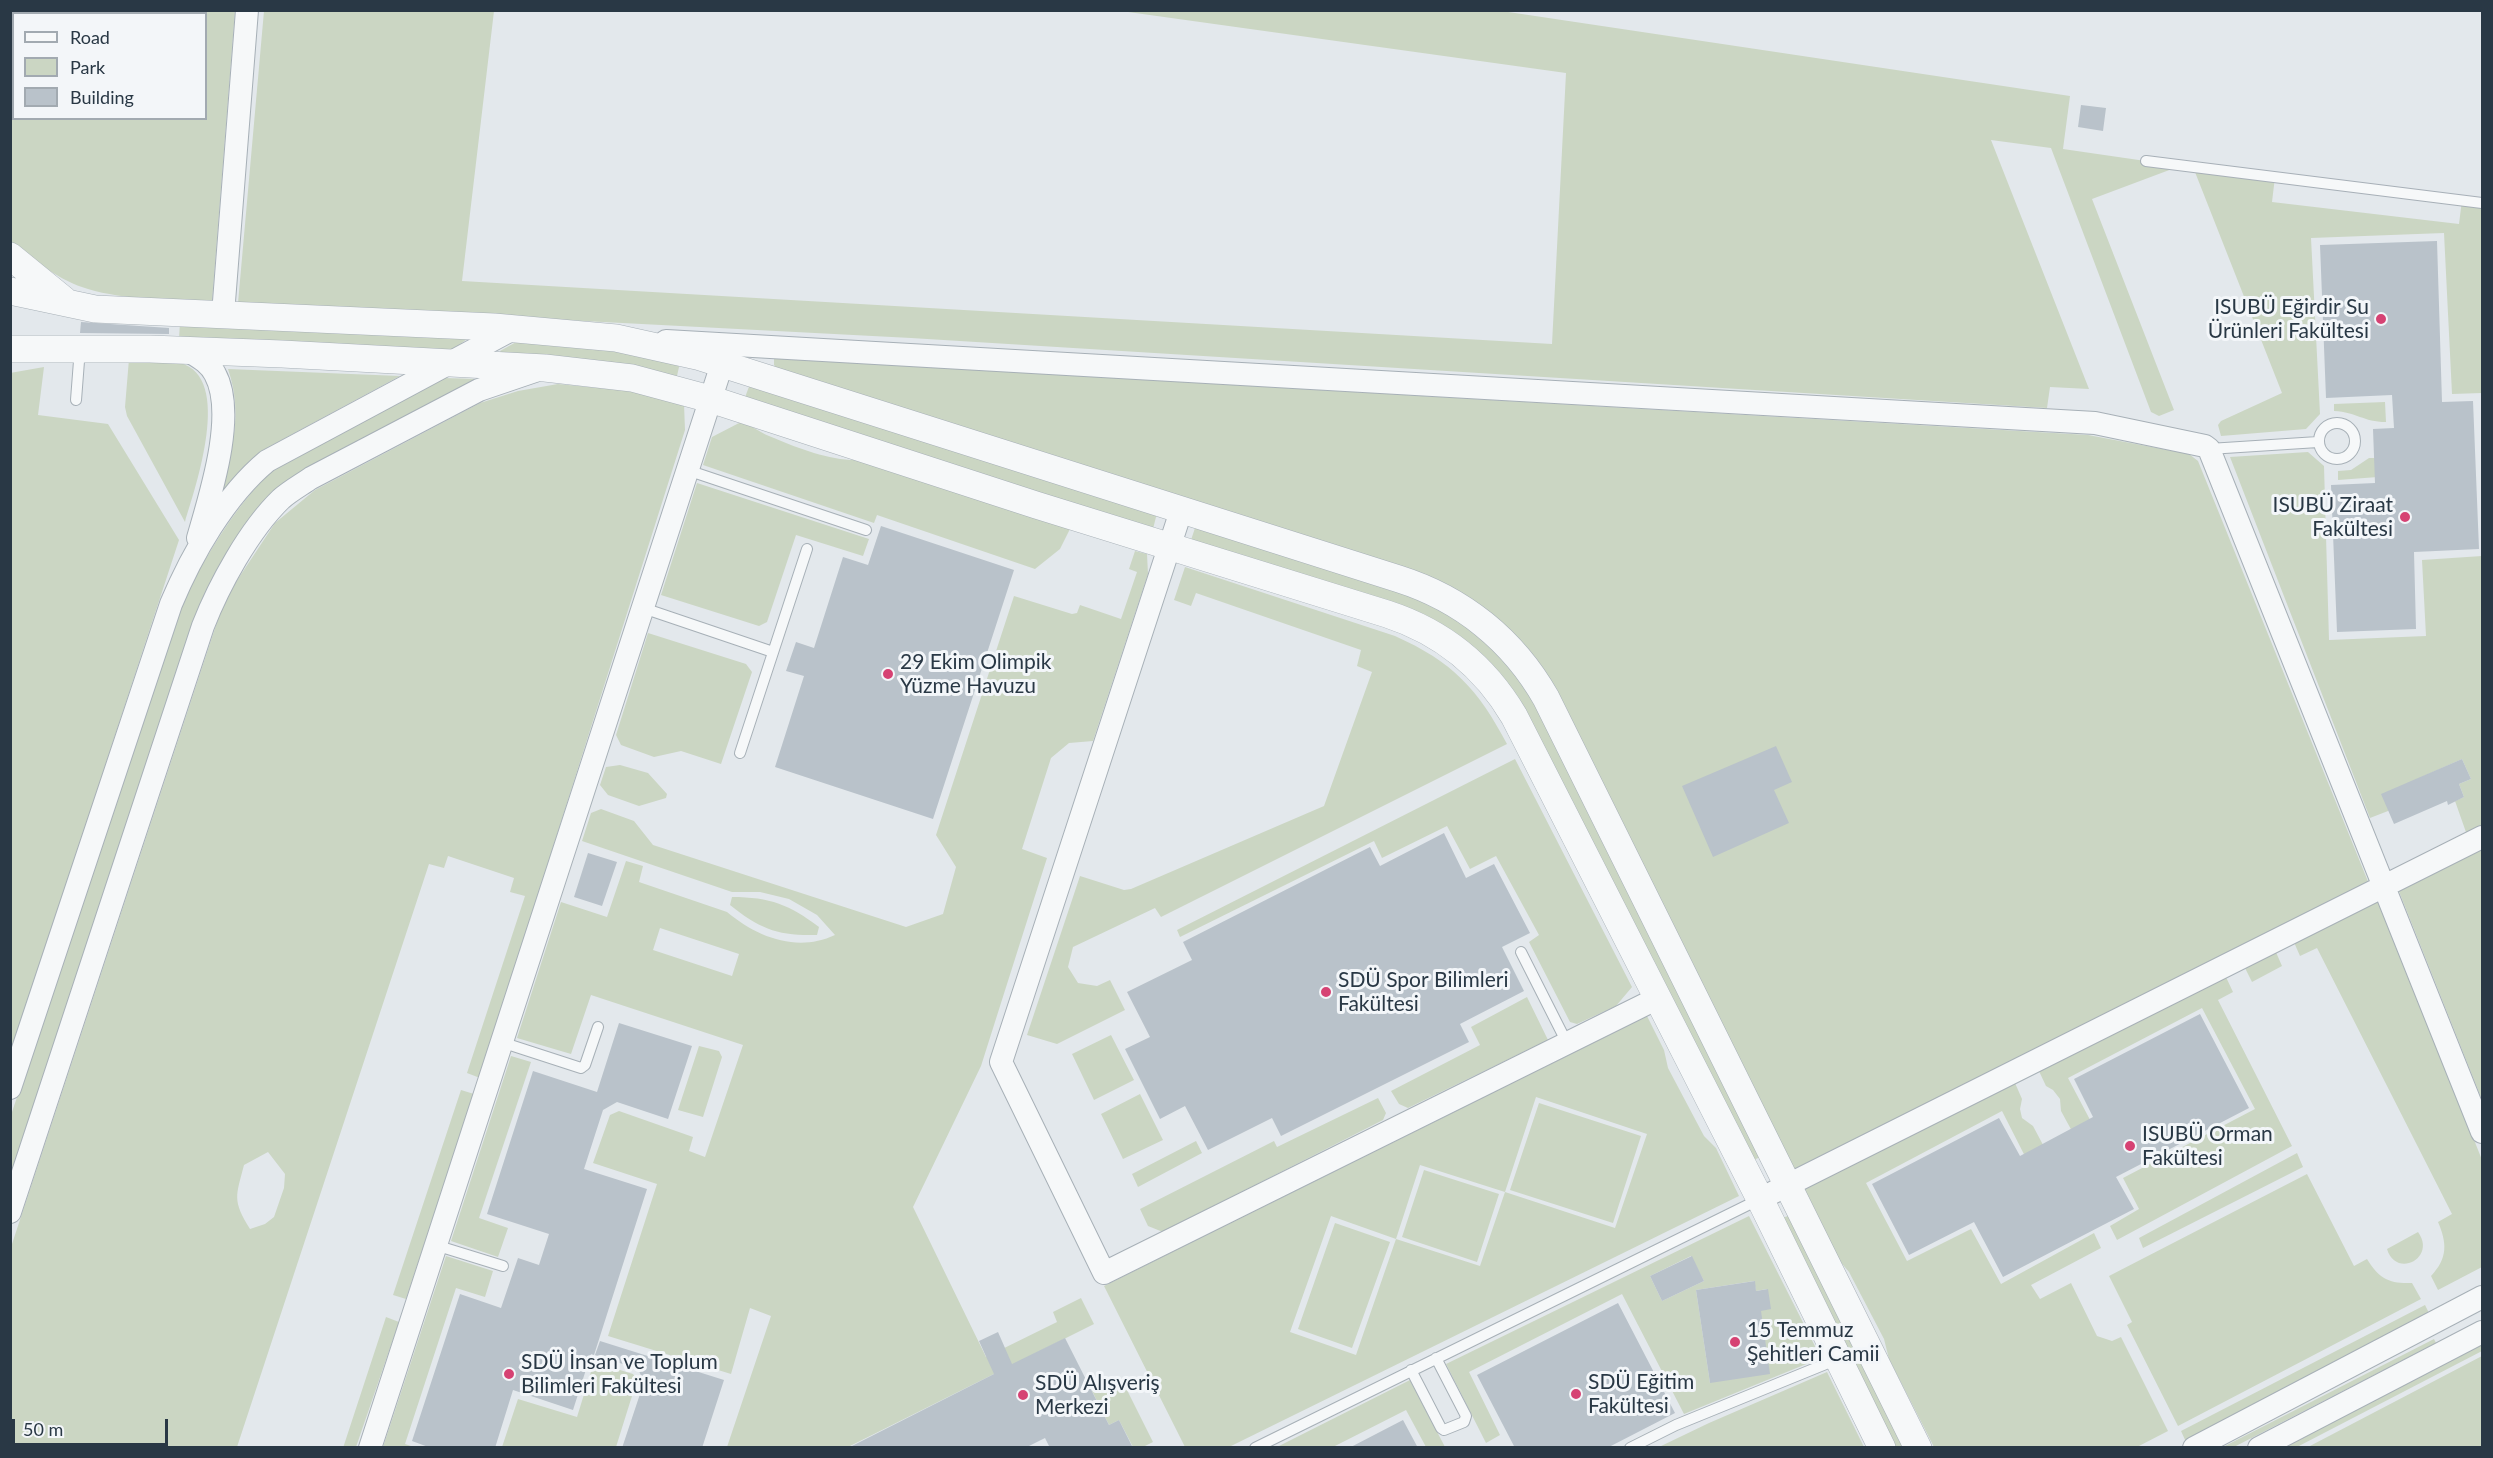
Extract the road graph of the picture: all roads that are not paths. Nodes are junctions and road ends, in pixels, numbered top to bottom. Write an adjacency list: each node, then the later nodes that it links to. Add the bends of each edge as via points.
1 (247, 10): 7 (street)
2 (2146, 161): 3 (lane)
3 (2482, 203)
4 (10, 256): 6 (street)
5 (10, 291): 6 (street)
6 (70, 304): 7 (street, via 104,310)
7 (223, 314): 8 (street)
8 (513, 329): 9 (street); 14 (street)
9 (616, 338): 10 (street); 15 (street)
10 (741, 344): 15 (street, via 728,352); 20 (street, via 2095,423)
11 (80, 348): 12 (street); 13 (street); 18 (lane)
12 (10, 349)
13 (187, 350): 14 (street); 26 (street, via 215,373 223,413 213,477)
14 (450, 363): 16 (street); 26 (street, via 267,461 233,496)
15 (722, 364): 17 (street); 22 (street)
16 (545, 368): 17 (street, via 632,378); 41 (street, via 479,390 311,478 271,509 224,580 203,626)
17 (710, 399): 21 (street); 24 (street)
18 (76, 400)
19 (2318, 442): 20 (lane)
20 (2209, 449): 31 (street)
21 (687, 470): 23 (lane); 27 (street)
22 (1181, 511): 24 (street); 39 (street, via 1423,587 1479,620 1517,656 1549,703)
23 (866, 530)
24 (1170, 546): 33 (street, via 1398,618 1428,631 1465,656 1496,688 1514,716); 36 (street, via 1001,1062 1104,1272)
25 (807, 549): 28 (lane)
26 (192, 560): 37 (street, via 161,631)
27 (643, 608): 28 (lane); 35 (street)
28 (773, 651): 29 (lane)
29 (740, 753)
30 (2482, 837): 31 (street)
31 (2384, 886): 38 (street); 39 (street)
32 (1521, 952): 36 (lane)
33 (1658, 998): 36 (street); 40 (street)
34 (598, 1027): 35 (lane, via 581,1068)
35 (501, 1042): 42 (street)
36 (1567, 1043)
37 (10, 1088)
38 (2482, 1132)
39 (1788, 1184): 40 (street); 53 (street)
40 (1760, 1198): 46 (lane); 47 (street)
41 (10, 1212)
42 (435, 1245): 43 (lane); 49 (street)
43 (503, 1266)
44 (2482, 1297): 54 (street)
45 (2482, 1332): 55 (street)
46 (1436, 1358): 48 (lane); 48 (lane, via 1466,1416 1464,1422 1441,1428)
47 (1839, 1358): 51 (lane); 52 (street)
48 (1411, 1370): 50 (lane)
49 (369, 1448)
50 (1255, 1448)
51 (1630, 1448)
52 (1882, 1448)
53 (1918, 1448)
54 (2194, 1448)
55 (2259, 1448)

